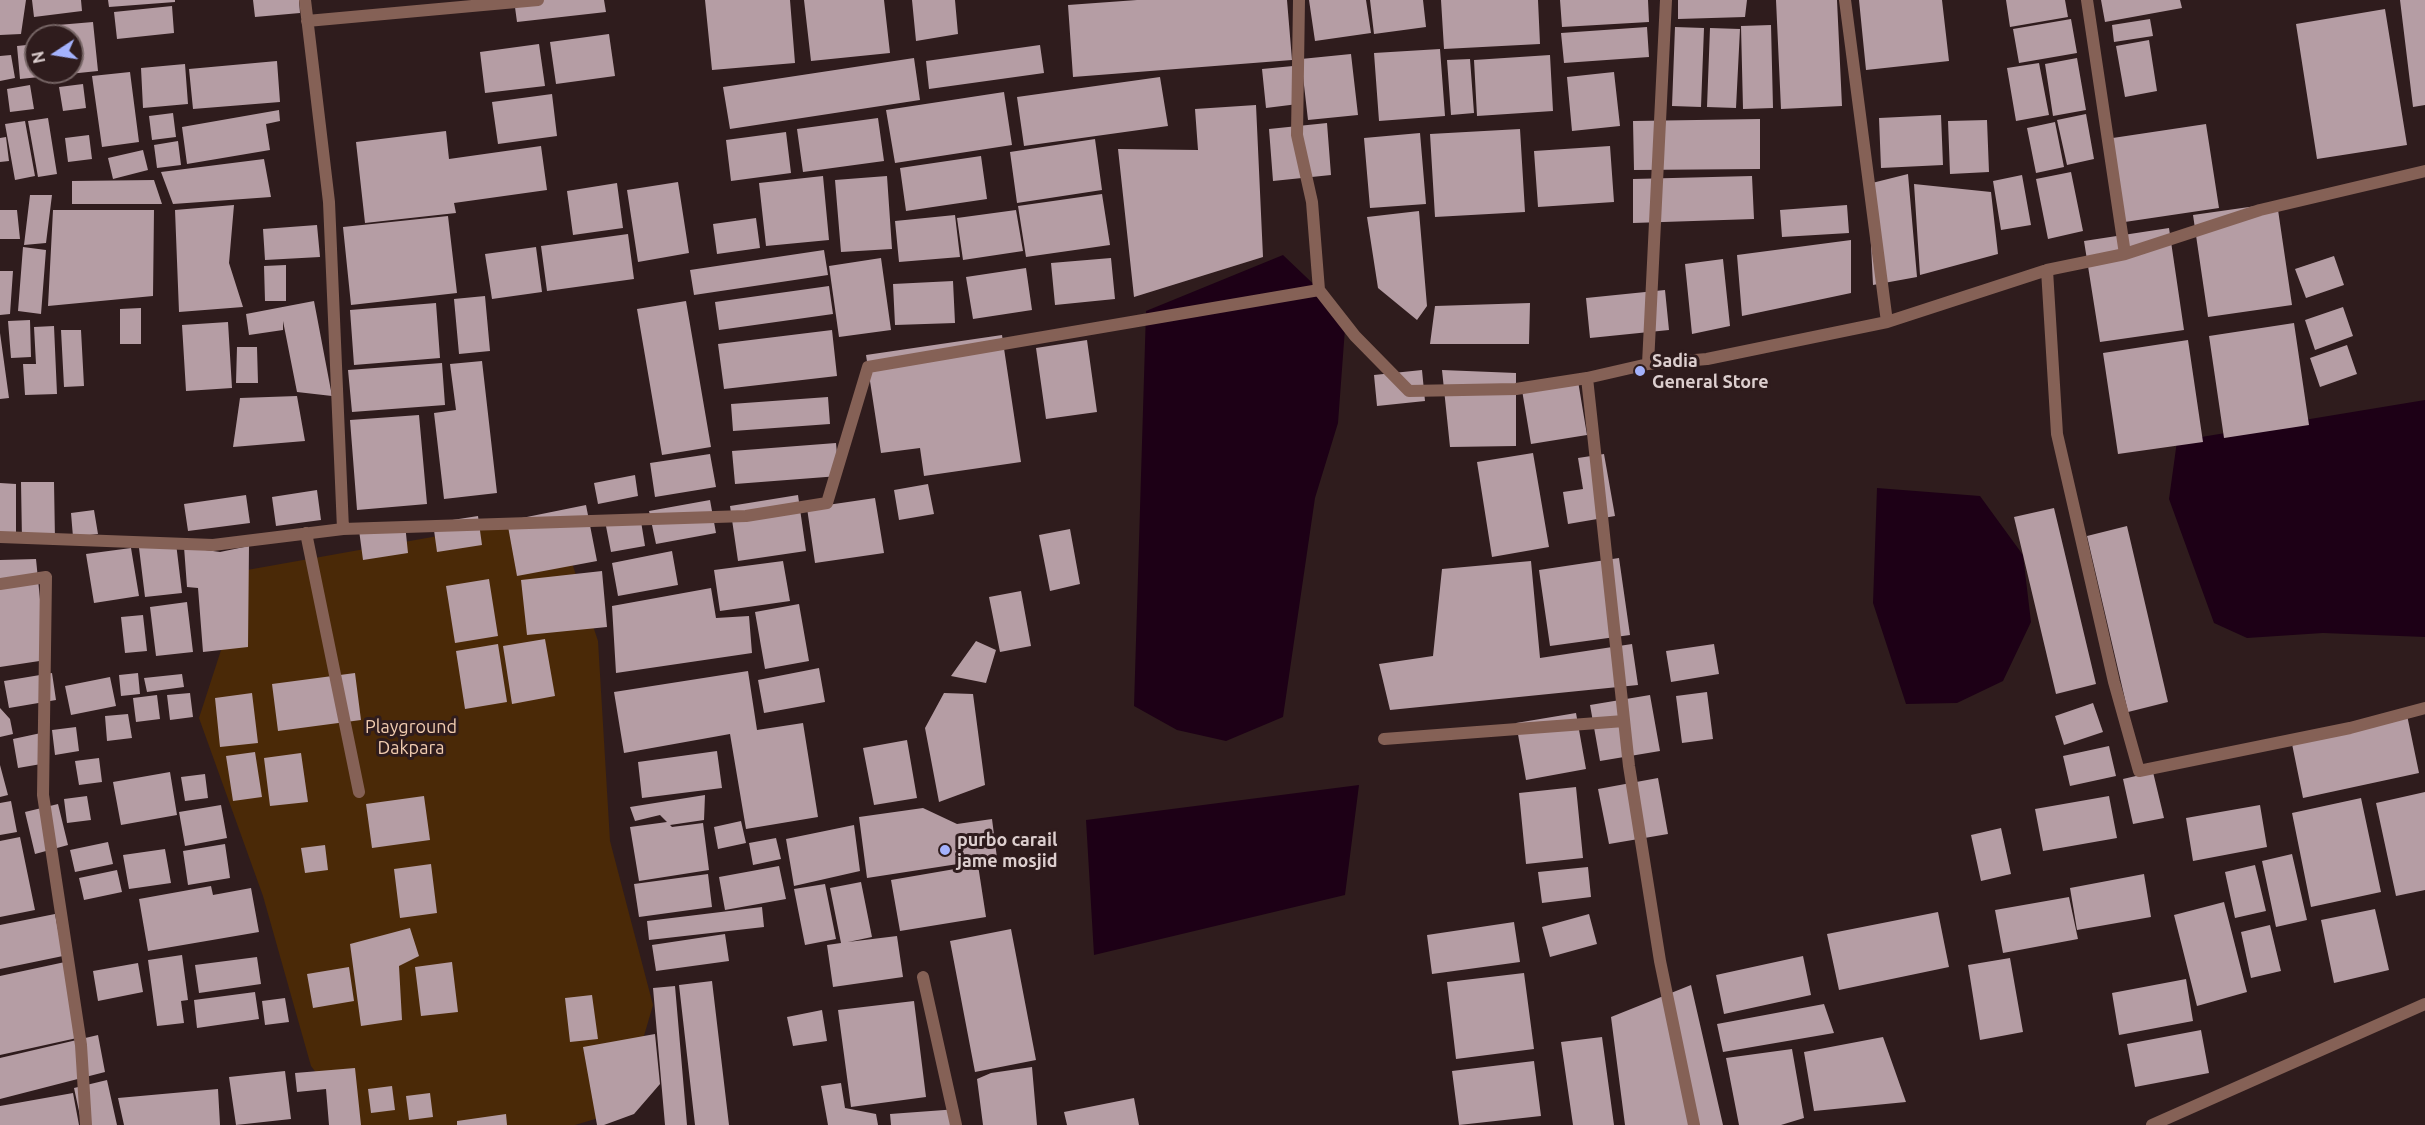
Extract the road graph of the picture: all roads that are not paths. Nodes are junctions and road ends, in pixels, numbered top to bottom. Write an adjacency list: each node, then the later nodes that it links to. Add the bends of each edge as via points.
1 (305, 0): 7 (street)
2 (538, 0): 7 (street)
3 (1299, 0): 11 (street, via 1297,135 1311,202)
4 (1666, 0): 13 (street)
5 (1845, 0): 12 (street)
6 (2087, 0): 9 (street)
7 (307, 21): 15 (street, via 329,202)
8 (2425, 171): 9 (street, via 2260,210)
9 (2125, 254): 10 (street)
10 (2047, 270): 12 (street); 19 (street, via 2057,434 2114,682 2139,771 2350,728)
11 (1319, 290): 14 (street, via 1354,336 1409,391 1516,389); 15 (street, via 868,368 827,504 746,516)
12 (1887, 322): 13 (street, via 1707,359)
13 (1648, 364): 14 (street)
14 (1587, 378): 20 (street)
15 (344, 529): 16 (street)
16 (306, 533): 17 (street, via 213,545); 22 (street)
17 (0, 537)
18 (0, 584): 25 (street, via 46,577 44,795 81,1045)
19 (2425, 708)
20 (1624, 721): 21 (street); 27 (street, via 1660,961)
21 (1384, 739)
22 (359, 792)
23 (923, 976): 26 (street)
24 (2425, 1004): 28 (street)
25 (86, 1125)
26 (956, 1125)
27 (1694, 1125)
28 (2152, 1125)

